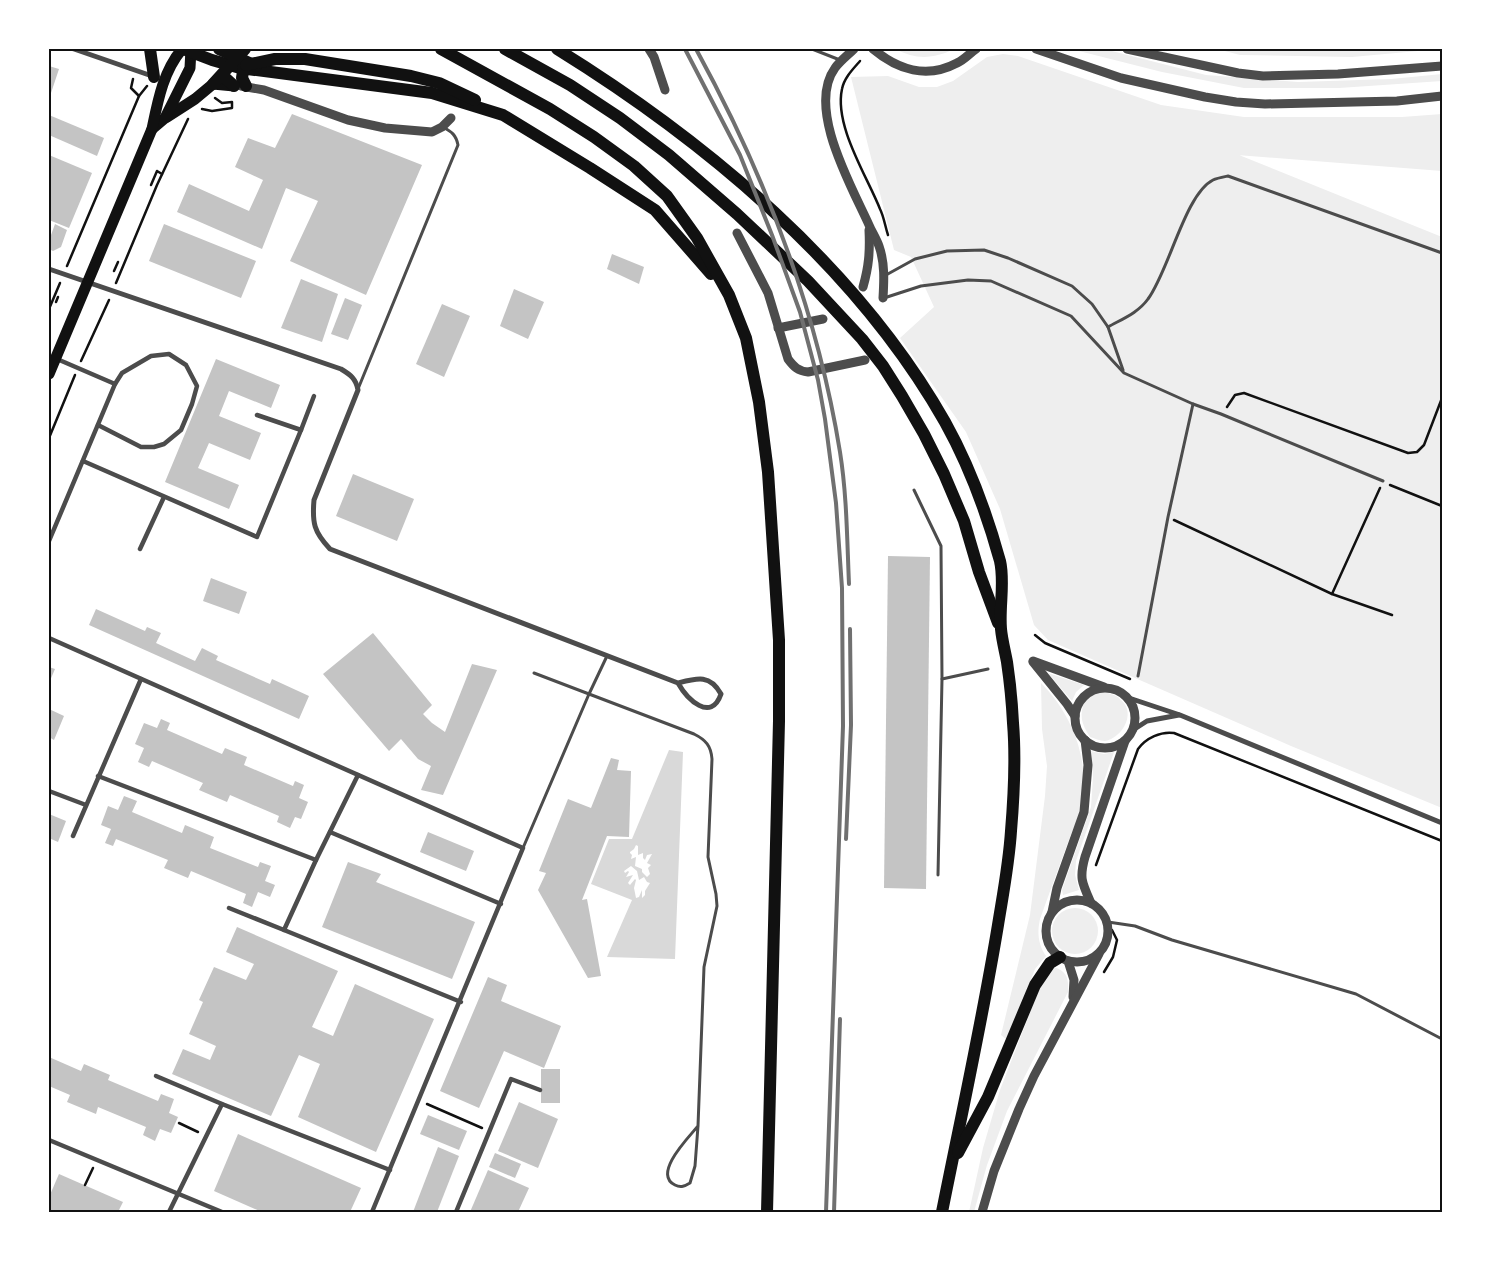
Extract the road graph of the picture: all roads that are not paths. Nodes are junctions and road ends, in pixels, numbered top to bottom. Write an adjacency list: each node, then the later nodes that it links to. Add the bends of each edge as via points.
1 (74, 49): 17 (street)
2 (150, 49): 23 (highway)
3 (182, 49): 21 (highway, via 240,68); 27 (main road, via 171,64)
4 (191, 49): 30 (main road, via 190,68)
5 (220, 49): 21 (highway)
6 (245, 49): 22 (highway)
7 (441, 49): 41 (highway, via 550,109 634,166 667,196)
8 (505, 49): 63 (highway, via 570,85 676,161 808,281 862,339 902,396 944,474 964,521 978,572)
9 (557, 49): 63 (highway, via 644,106 701,150 817,255 888,334 946,422 967,467 1001,565)
10 (649, 49): 26 (street)
11 (812, 49): 18 (lane)
12 (854, 49): 18 (street)
13 (873, 49): 14 (street, via 903,68 922,71 958,63)
14 (976, 49)
15 (1036, 49): 28 (street, via 1121,78 1236,102 1388,101)
16 (1127, 49): 20 (street, via 1263,76)
17 (86, 51): 23 (street)
18 (842, 61): 34 (street, via 834,69 828,84 827,117 834,146)
19 (244, 65): 22 (highway); 24 (highway); 29 (highway, via 295,58 411,76 439,83)
20 (1442, 66)
21 (268, 71): 29 (highway, via 432,93)
22 (224, 73): 24 (highway); 25 (highway)
23 (154, 77): 27 (main road)
24 (240, 86): 25 (main road); 32 (street, via 264,90 327,114 370,125 427,132)
25 (209, 88): 30 (main road)
26 (665, 90)
27 (159, 93): 33 (main road)
28 (1442, 96)
29 (503, 115): 41 (highway, via 655,210)
30 (166, 118): 33 (main road)
31 (451, 118): 32 (street)
32 (442, 127): 51 (lane, via 455,136 458,145)
33 (152, 129): 39 (main road)
34 (868, 224): 38 (street, via 879,245); 40 (street, via 869,267)
35 (737, 233): 45 (street, via 768,293)
36 (1442, 253): 44 (lane, via 1228,176 1213,179 1195,197 1148,300 1136,312)
37 (49, 269): 39 (street)
38 (884, 276): 42 (street); 44 (lane, via 916,259 947,251 984,250 1072,286 1092,304)
39 (89, 282): 46 (main road); 51 (street, via 341,369 350,374)
40 (863, 287)
41 (729, 295): 113 (highway, via 746,338 760,411 768,472 779,640)
42 (883, 298): 48 (lane, via 921,286 968,280 991,282 1070,316)
43 (823, 319): 45 (street)
44 (1108, 327): 48 (lane)
45 (778, 328): 47 (street, via 788,359 799,371)
46 (56, 358): 49 (main road); 50 (street)
47 (865, 360)
48 (1124, 373): 53 (lane)
49 (49, 374)
50 (115, 384): 55 (street); 55 (street, via 122,373 151,356 169,354 186,365 197,386 181,430 164,444 141,447)
51 (358, 390): 65 (street, via 314,500 313,517 319,538 342,555)
52 (314, 396): 56 (street)
53 (1193, 404): 58 (lane); 68 (lane)
54 (257, 415): 56 (street)
55 (98, 425): 57 (street)
56 (301, 430): 60 (street, via 257,538)
57 (83, 461): 60 (street); 61 (street)
58 (1383, 482)
59 (914, 490): 70 (lane, via 941,546)
60 (164, 497): 62 (street)
61 (49, 540)
62 (140, 549)
63 (1001, 630): 106 (highway, via 1013,722 1015,774 1011,835 986,995)
64 (49, 638): 69 (street)
65 (607, 656): 71 (street); 73 (lane)
66 (988, 669): 70 (lane)
67 (534, 672): 73 (lane)
68 (1138, 676)
69 (141, 678): 80 (street); 81 (street)
70 (942, 679): 89 (lane)
71 (678, 683): 71 (street, via 695,703 706,708 718,703 721,694 716,685 707,680 696,678)
72 (1105, 687): 74 (street, via 1114,688); 76 (street, via 1088,692 1076,707); 76 (street, via 1033,662)
73 (589, 694): 87 (lane); 104 (lane, via 702,738 711,751 708,857 717,906 704,967)
74 (1129, 698): 75 (street); 77 (street, via 1135,714)
75 (1180, 715): 77 (street, via 1146,721); 84 (street)
76 (1075, 716): 78 (street, via 1075,725)
77 (1133, 730): 79 (street)
78 (1084, 740): 79 (street, via 1100,748 1118,746); 93 (street, via 1088,765 1084,812 1057,888)
79 (1125, 741): 90 (street, via 1081,872)
80 (358, 775): 85 (street); 87 (street)
81 (98, 776): 83 (street); 88 (street)
82 (49, 791): 83 (street)
83 (86, 805): 86 (street)
84 (1442, 823)
85 (330, 832): 88 (street); 91 (street)
86 (73, 836)
87 (523, 848): 91 (street)
88 (316, 860): 95 (street)
89 (938, 875)
90 (1091, 903): 93 (street, via 1077,899); 94 (street)
91 (501, 904): 98 (street)
92 (229, 908): 95 (street)
93 (1052, 912): 97 (street, via 1046,936 1051,948)
94 (1108, 922): 96 (street, via 1106,945); 100 (lane, via 1135,926 1356,994)
95 (284, 930): 98 (street)
96 (1099, 954): 97 (street, via 1079,962); 99 (street)
97 (1064, 959): 99 (street, via 1074,980); 106 (highway, via 1050,963 1035,984 988,1098)
98 (461, 1002): 107 (street)
99 (1072, 1002): 115 (street, via 1019,1109 994,1171)
100 (1442, 1039)
101 (156, 1076): 103 (street)
102 (540, 1090): 112 (street, via 511,1079)
103 (222, 1104): 107 (street); 108 (street)
104 (698, 1126): 104 (lane, via 670,1163 668,1176 676,1186 686,1186 692,1179)
105 (49, 1140): 108 (street)
106 (951, 1167): 114 (highway)
107 (390, 1170): 111 (street)
108 (178, 1194): 109 (street); 110 (street)
109 (170, 1212)
110 (222, 1212)
111 (372, 1212)
112 (456, 1212)
113 (768, 1212)
114 (942, 1212)
115 (982, 1212)

